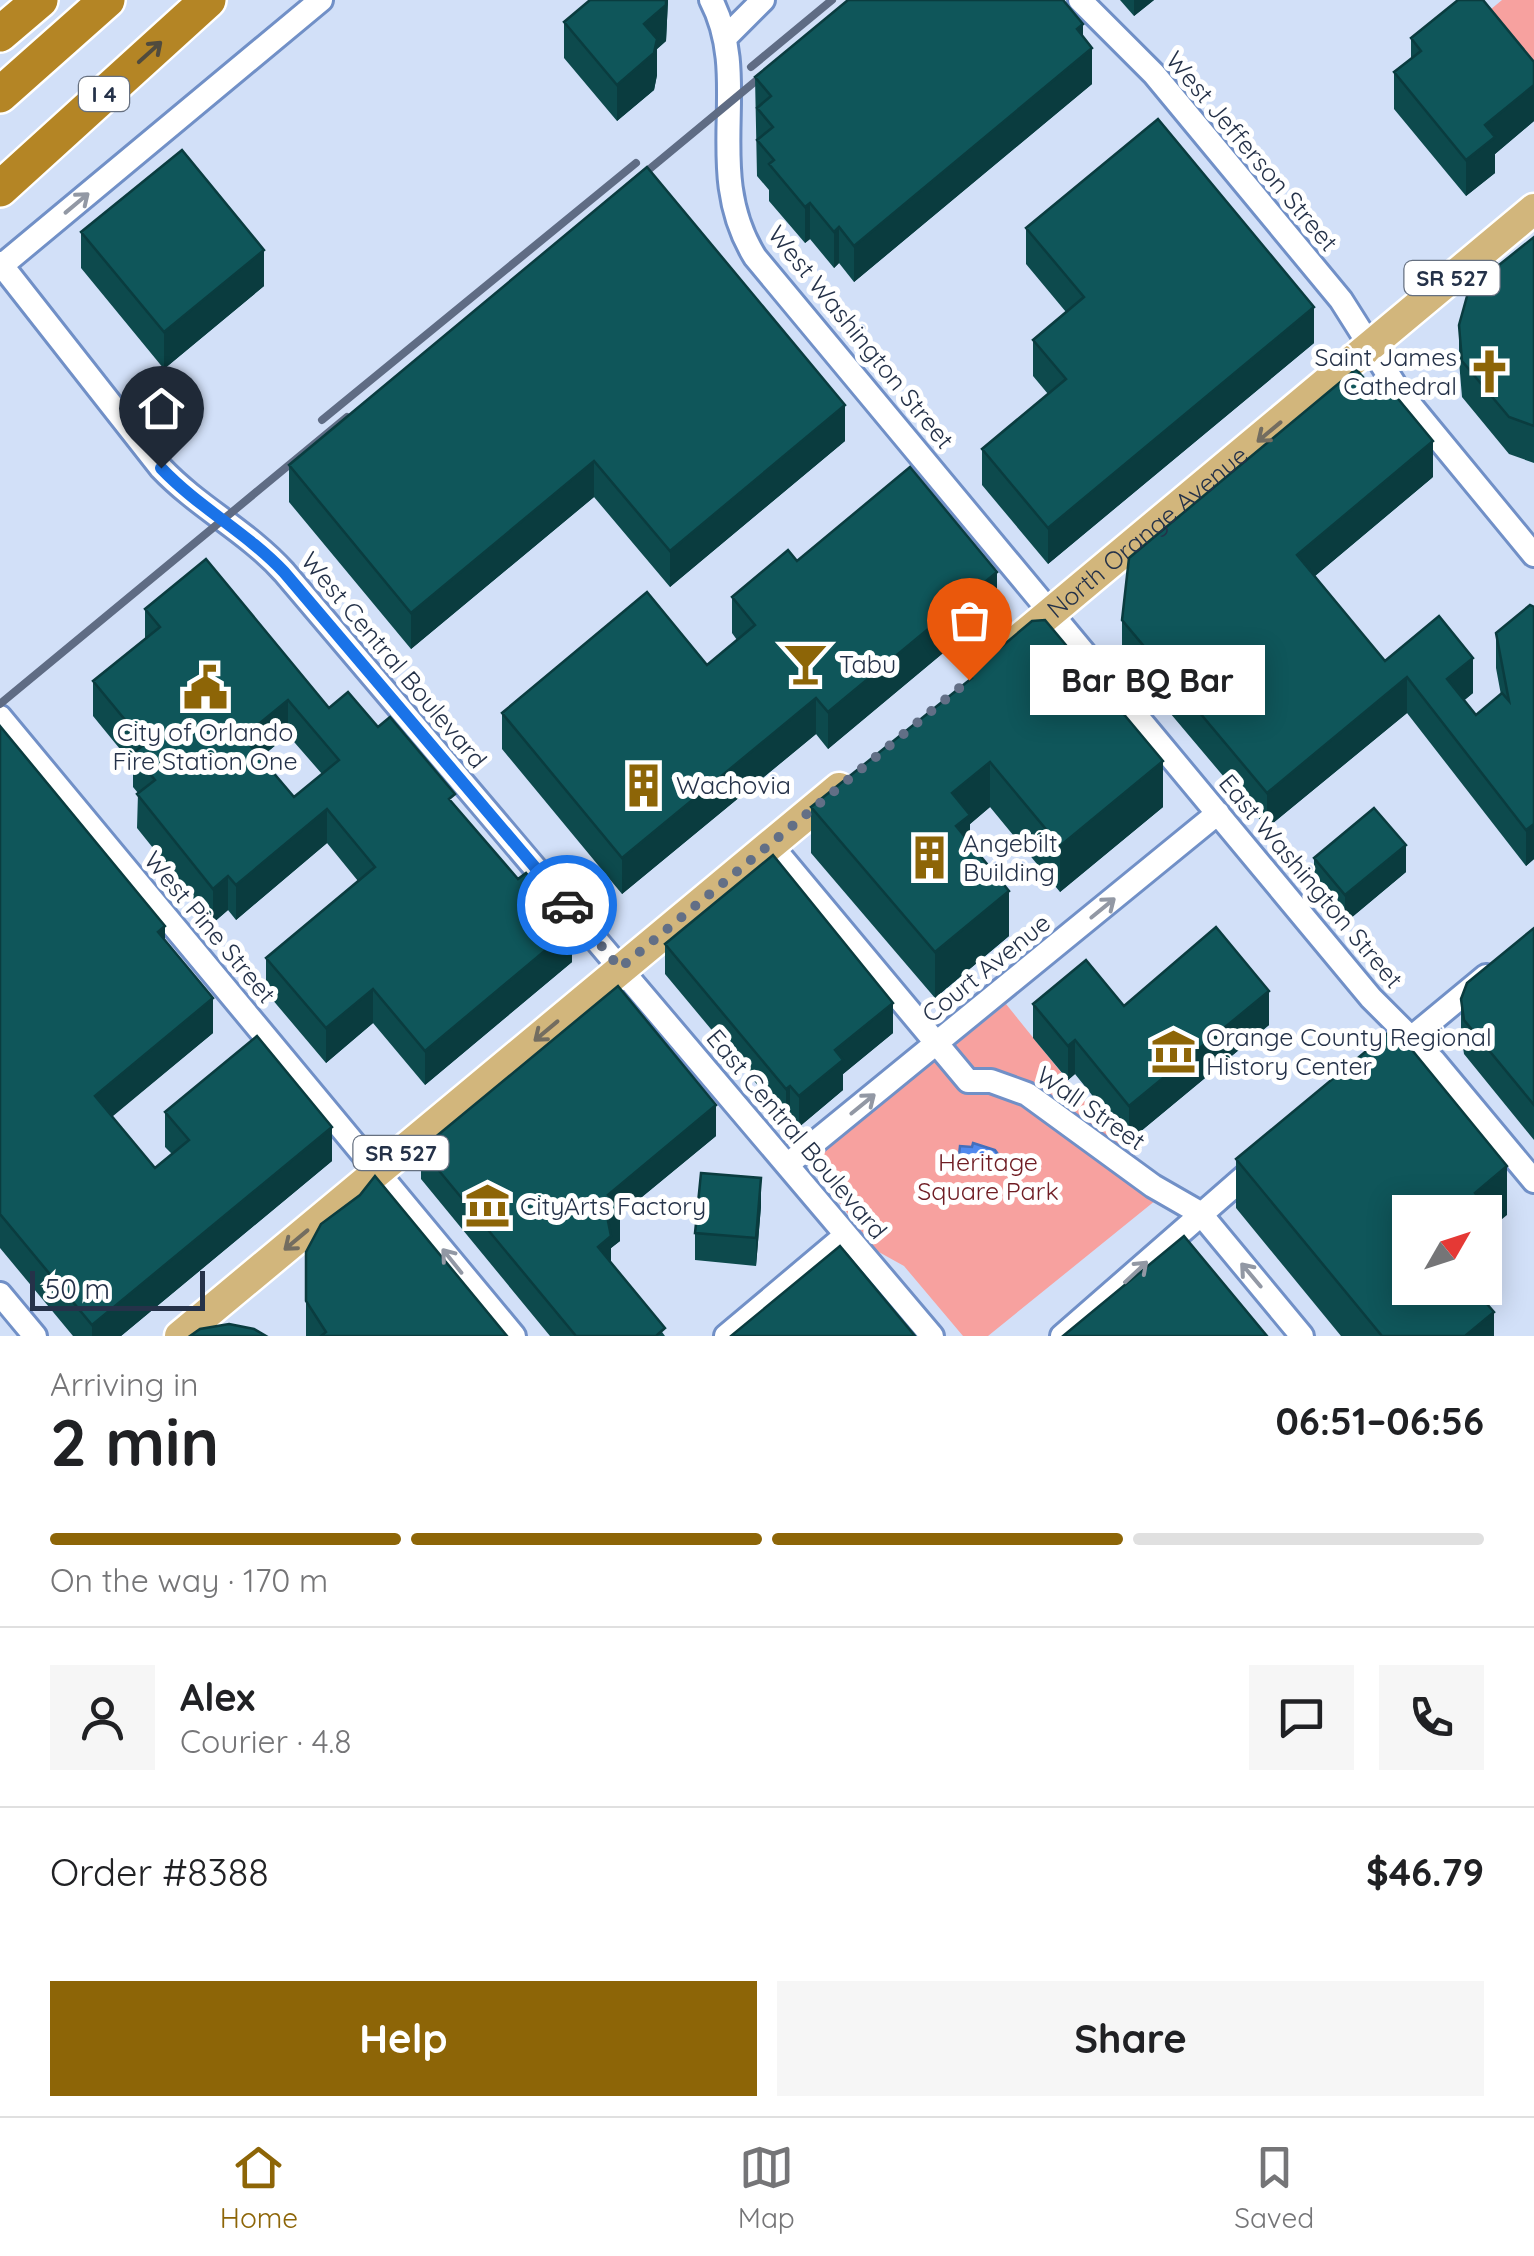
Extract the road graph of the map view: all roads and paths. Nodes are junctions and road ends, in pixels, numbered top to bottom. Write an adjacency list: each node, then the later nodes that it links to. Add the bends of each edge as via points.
1 (40, 0): 8 (highway)
2 (107, 0): 10 (highway)
3 (208, 0): 11 (highway, I 4, one-way to 3)
4 (321, 0): 13 (street, one-way to 4)
5 (711, 0): 9 (street, West Washington Street)
6 (763, 0): 9 (street)
7 (1080, 0): 14 (street, West Jefferson Street, via 1166,88 1340,300)
8 (0, 34)
9 (724, 38): 16 (street, West Washington Street, via 727,179 749,246)
10 (0, 95)
11 (0, 188)
12 (1534, 209): 14 (main road, North Orange Avenue / SR 527)
13 (1, 265): 23 (street, West Central Boulevard, via 161,468 191,498 248,535 284,572)
14 (1370, 347): 15 (street, West Jefferson Street); 16 (main road, North Orange Avenue / SR 527, one-way to 16)
15 (1534, 555)
16 (1051, 612): 17 (main road, North Orange Avenue / SR 527); 20 (street, East Washington Street)
17 (996, 658)
18 (0, 716): 29 (street, West Pine Street)
19 (861, 770): 21 (main road, SR 527)
20 (1218, 813): 24 (street, East Washington Street); 25 (street, Court Avenue, one-way to 20)
21 (772, 845): 23 (main road, SR 527); 25 (street, Wall Street)
22 (1507, 958): 24 (street)
23 (620, 968): 28 (street, East Central Boulevard); 29 (main road, SR 527, one-way to 29)
24 (1411, 1038): 26 (street); 30 (street, East Washington Street)
25 (936, 1044): 28 (street, Court Avenue, one-way to 25); 31 (street, Wall Street, via 968,1081 1027,1094)
26 (1385, 1060)
27 (1271, 1154): 31 (street)
28 (787, 1165): 32 (street, East Central Boulevard)
29 (378, 1172): 35 (main road, SR 527, one-way to 35); 36 (street, West Pine Street, one-way to 29)
30 (1534, 1181)
31 (1200, 1214): 39 (street, one-way to 31); 40 (street, Wall Street, one-way to 31)
32 (846, 1235): 37 (street); 38 (street, East Central Boulevard)
33 (0, 1294): 34 (street)
34 (35, 1336)
35 (180, 1336)
36 (514, 1336)
37 (726, 1336)
38 (932, 1336)
39 (1062, 1336)
40 (1302, 1336)

